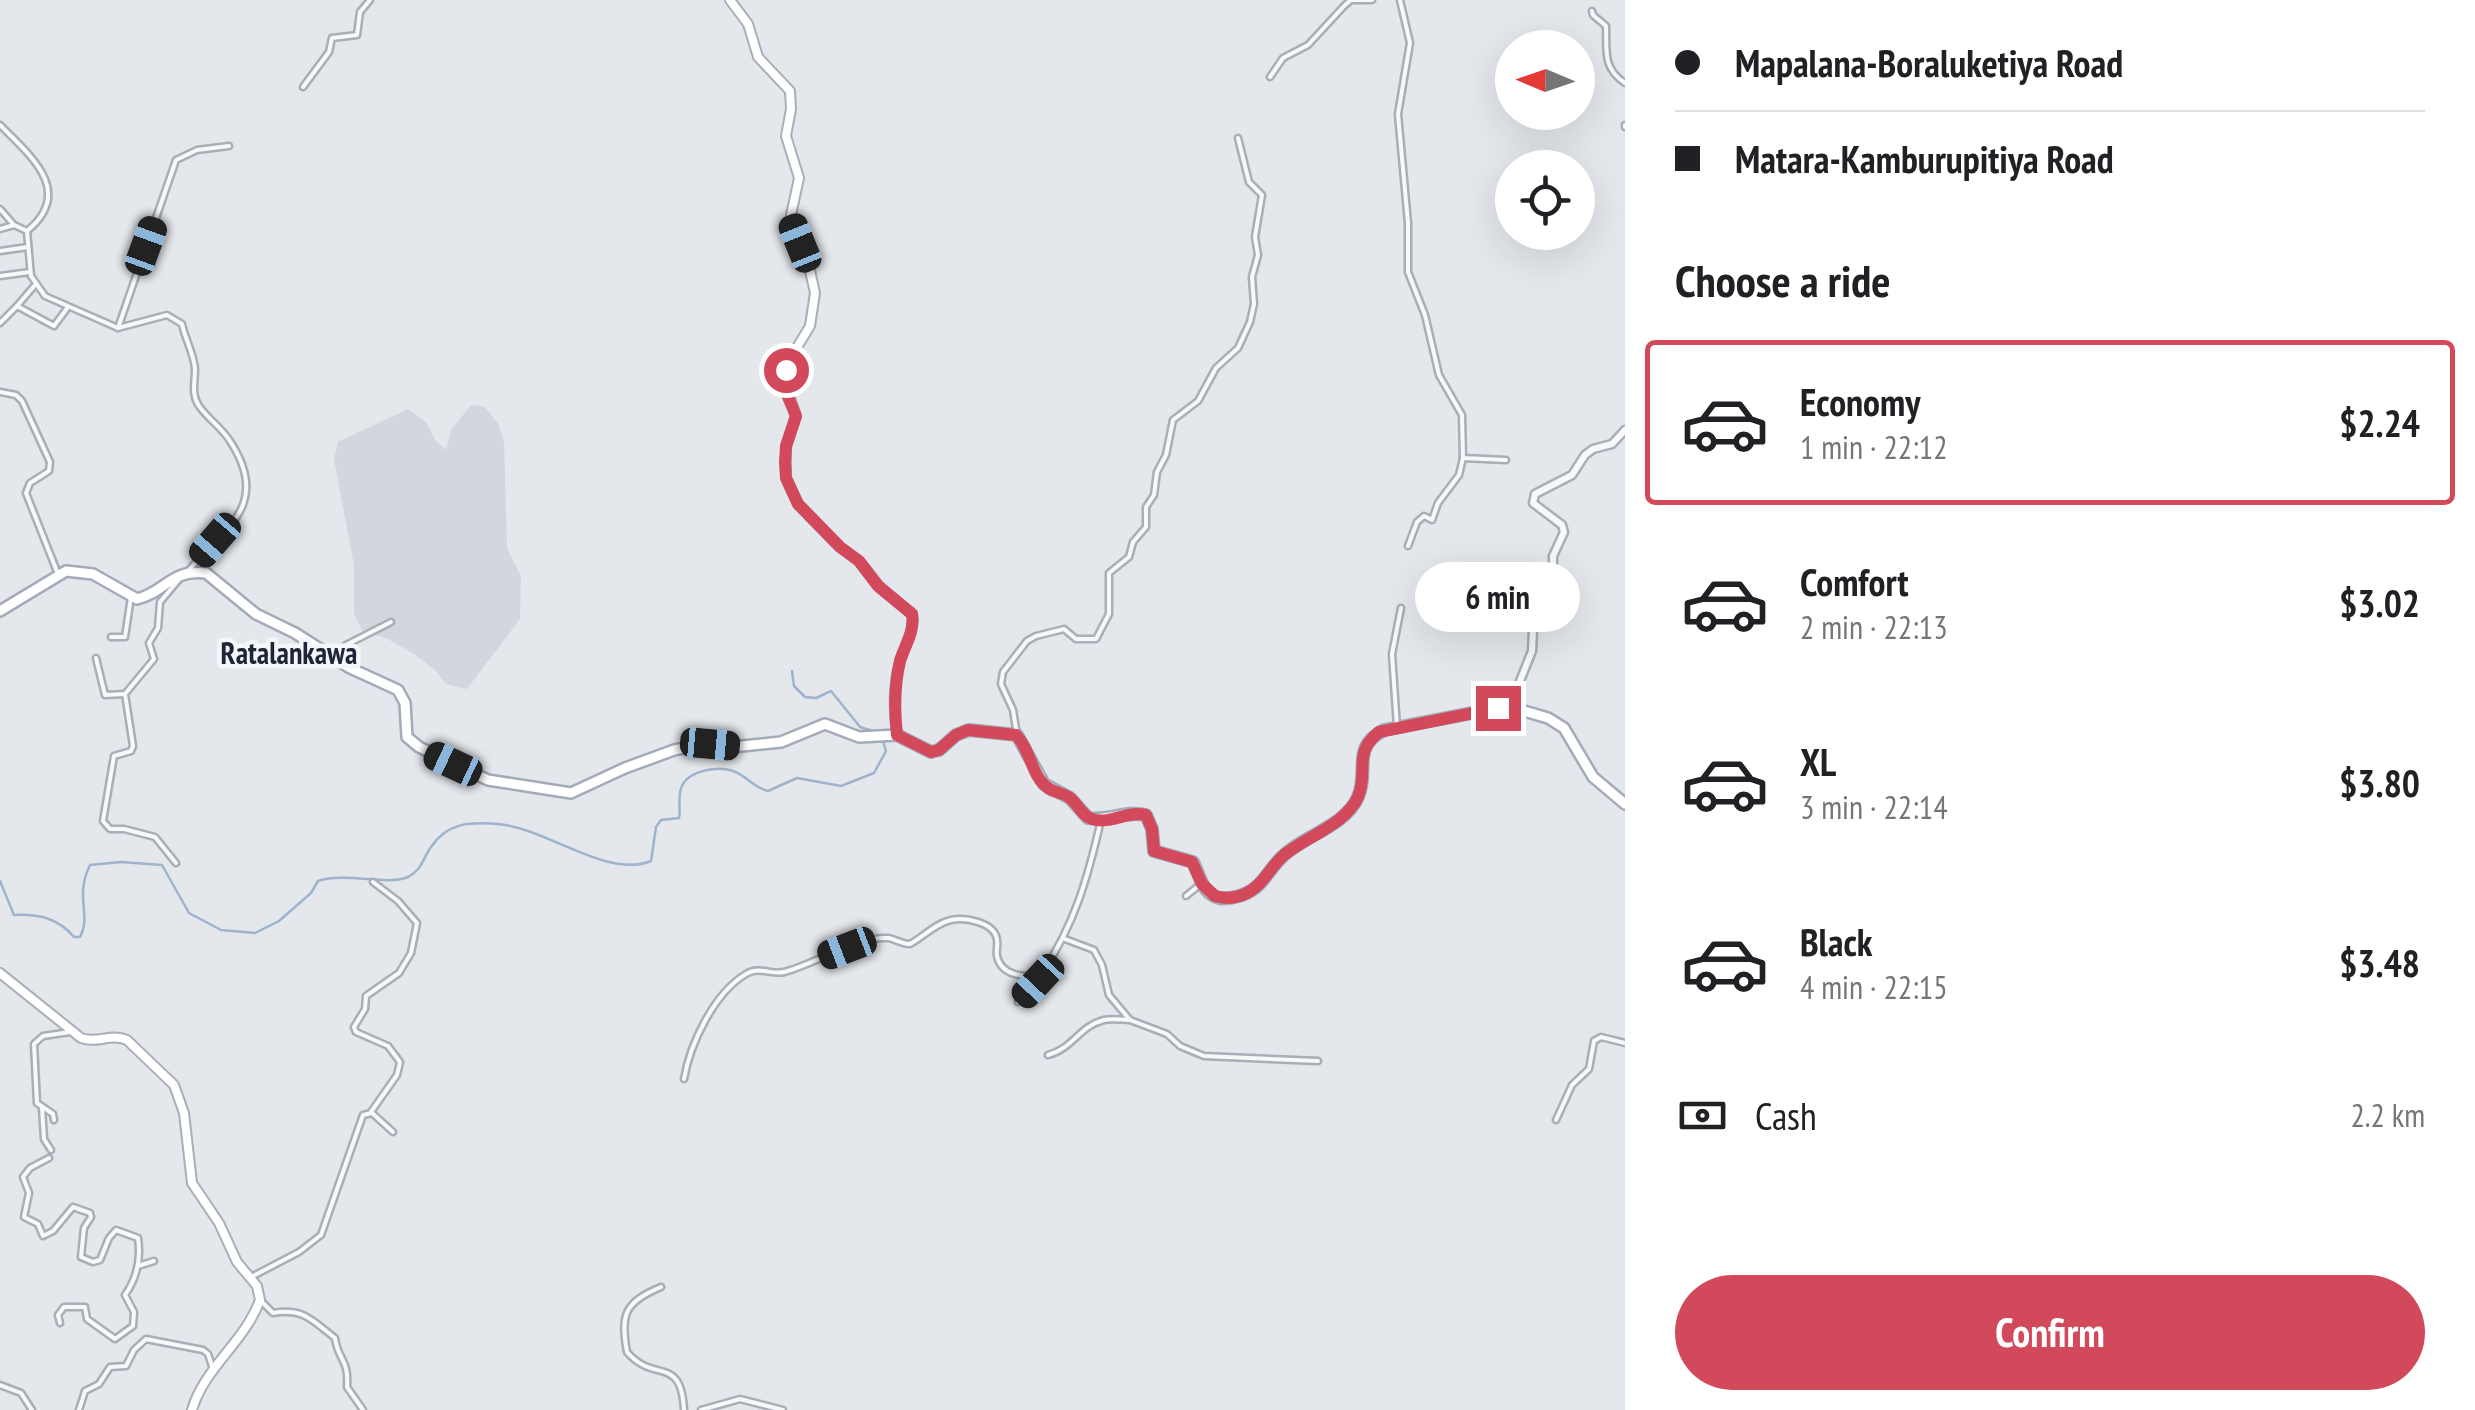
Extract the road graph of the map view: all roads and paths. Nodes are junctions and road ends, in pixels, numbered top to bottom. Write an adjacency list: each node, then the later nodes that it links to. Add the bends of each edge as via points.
1 (370, 0): 8 (street, via 360,12 357,35 332,38)
2 (730, 0): 42 (main road, via 748,24 758,57 790,91 786,136 799,178 791,215 815,292 810,326 784,380 796,416 786,446 786,478 806,512 912,614 894,696)
3 (1372, 0): 6 (street, via 1351,0)
4 (1400, 0): 27 (street, via 1410,43 1398,114 1408,272 1439,375 1462,415)
5 (1592, 11): 7 (street, via 1606,26 1605,58)
6 (1270, 76)
7 (1625, 83)
8 (303, 87)
9 (0, 125): 15 (street, via 44,169 48,206)
10 (1238, 138): 43 (street, via 1249,182 1262,195 1250,322 1198,401 1173,420 1146,527 1129,557 1109,572 1109,614 1096,639 1076,639 1064,629 1036,636 1003,672)
11 (229, 146): 24 (street, via 176,160)
12 (0, 210): 13 (street)
13 (14, 225): 14 (street); 15 (street)
14 (0, 229)
15 (27, 232): 16 (street)
16 (28, 248): 17 (street); 18 (street)
17 (0, 251)
18 (30, 272): 19 (street); 20 (street)
19 (0, 276)
20 (35, 285): 21 (street); 22 (street)
21 (17, 306): 22 (street, via 54,326); 23 (street)
22 (68, 307): 24 (street)
23 (0, 322)
24 (118, 328): 30 (street, via 167,314 182,324 195,370 194,395 230,441 245,474 244,507 236,520)
25 (0, 392): 31 (street, via 22,401 50,462 26,493)
26 (1625, 430): 40 (street, via 1612,444 1592,449 1572,474 1535,494 1533,503 1564,532 1554,556 1553,596 1532,630)
27 (1463, 458): 28 (street); 29 (street, via 1432,520 1424,516 1417,522)
28 (1506, 460)
29 (1408, 546)
30 (184, 572): 32 (main road, via 144,598); 38 (main road, via 213,576 256,614); 39 (street, via 158,605 158,628 149,644 154,659)
31 (58, 574): 32 (main road, via 94,574); 34 (main road)
32 (132, 597): 36 (street, via 125,637)
33 (1401, 608): 41 (street, via 1392,654)
34 (0, 611)
35 (390, 622): 38 (street)
36 (111, 637)
37 (96, 658): 39 (street, via 106,696)
38 (333, 658): 42 (main road, via 398,690 407,737 419,747 488,780 540,790 571,793 674,750 769,744 825,724 859,737)
39 (124, 694): 46 (street, via 133,746 114,756 103,822 110,830 155,837)
40 (1514, 708): 41 (main road); 44 (main road, via 1564,728 1593,777)
41 (1396, 727): 48 (main road, via 1366,744 1359,795 1350,809 1282,856 1255,888 1222,898)
42 (897, 735): 43 (main road, via 931,752 968,730)
43 (1016, 735): 45 (main road, via 1044,784 1088,818)
44 (1625, 804)
45 (1102, 820): 48 (main road, via 1146,815 1154,851 1192,862); 50 (street)
46 (176, 863)
47 (373, 882): 61 (street, via 417,923 399,973 366,996 354,1027 388,1046 400,1062)
48 (1202, 884): 49 (street)
49 (1186, 896)
50 (1065, 939): 52 (street); 54 (street, via 1098,956 1110,995)
51 (0, 973): 55 (main road)
52 (1042, 973): 53 (street); 59 (street, via 1008,971 997,956 994,931 956,919 910,944 884,938 783,972 747,973 712,1012)
53 (1018, 1002)
54 (1130, 1020): 57 (street, via 1103,1020 1064,1050); 58 (street, via 1204,1056)
55 (70, 1032): 60 (street, via 34,1044); 69 (main road, via 89,1041 127,1040 174,1085 192,1183)
56 (1625, 1043): 63 (street, via 1601,1036 1594,1041 1590,1069 1572,1086)
57 (1048, 1054)
58 (1318, 1061)
59 (684, 1079)
60 (42, 1108): 62 (street); 65 (street)
61 (371, 1112): 64 (street); 69 (street, via 362,1114 321,1235)
62 (54, 1120)
63 (1556, 1120)
64 (393, 1132)
65 (50, 1150)
66 (49, 1158): 68 (street, via 23,1178 29,1192 24,1217 46,1236 74,1206 83,1208 91,1217 80,1257 100,1260 109,1238 124,1231 138,1238)
67 (154, 1261): 68 (street)
68 (138, 1266): 72 (street, via 124,1295 133,1326 116,1339 79,1305 64,1307)
69 (249, 1278): 71 (main road)
70 (661, 1287): 79 (street, via 629,1305 627,1352 642,1366 678,1379)
71 (260, 1300): 73 (main road); 78 (street, via 273,1313 301,1312 336,1338 348,1368 346,1386)
72 (60, 1323)
73 (214, 1371): 76 (street, via 203,1350 146,1339 126,1366 110,1367 85,1391); 77 (main road)
74 (0, 1385): 75 (street, via 21,1393)
75 (32, 1410)
76 (80, 1410)
77 (192, 1410)
78 (364, 1410)
79 (684, 1410)
80 (701, 1410): 81 (street, via 740,1399)
81 (783, 1410)

